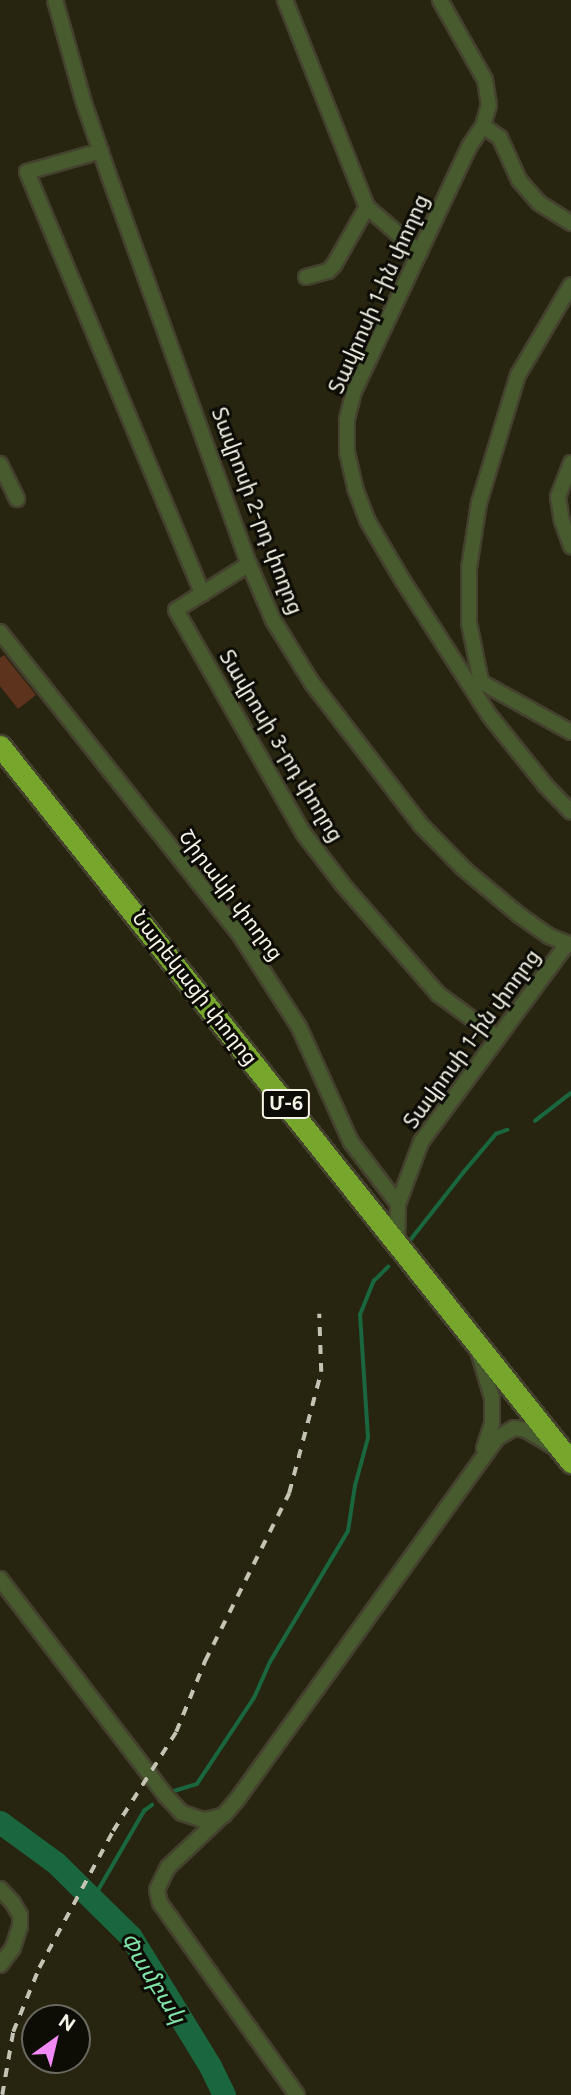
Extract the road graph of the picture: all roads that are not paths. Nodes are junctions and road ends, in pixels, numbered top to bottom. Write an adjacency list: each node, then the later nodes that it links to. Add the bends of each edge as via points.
1 (55, 0): 5 (street, Տավրոսի 2-րդ փողոց)
2 (285, 0): 6 (street)
3 (440, 0): 4 (street, Տավրոսի 1-ին փողոց, via 485,80 489,105)
4 (483, 126): 7 (street, via 500,138 519,180 539,204); 8 (street, Տավրոսի 1-ին փողոց)
5 (101, 151): 15 (street, Տավրոսի 2-րդ փողոց); 16 (street, via 27,172)
6 (367, 207): 8 (street); 9 (street, via 334,265)
7 (571, 223)
8 (420, 253): 18 (street, Տավրոսի 1-ին փողոց, via 354,391 347,420 347,452 367,520)
9 (306, 277)
10 (571, 285): 18 (street, via 517,375 479,503 469,568)
11 (571, 463): 14 (street, via 558,497)
12 (0, 464): 13 (street)
13 (17, 499)
14 (571, 546)
15 (250, 564): 16 (street, Տավրոսի 3-րդ փողոց); 22 (street, Տավրոսի 2-րդ փողոց, via 273,620 312,682 420,824 482,885)
16 (203, 594): 23 (street, Տավրոսի 3-րդ փողոց, via 176,610 304,834 438,994)
17 (0, 632): 24 (street, Շիրակի փողոց, via 238,932 299,1027 351,1142)
18 (476, 684): 19 (street); 21 (street, Տավրոսի 1-ին փողոց, via 537,775)
19 (571, 732)
20 (0, 746): 25 (highway, Նարեկացի փողոց / Մ-6)
21 (571, 812)
22 (568, 945): 23 (street, Տավրոսի 1-ին փողոց)
23 (497, 1037): 24 (street, Տավրոսի 1-ին փողոց, via 421,1142)
24 (398, 1204): 25 (street)
25 (397, 1245): 26 (highway, Նարեկացի փողոց / Մ-6)
26 (475, 1343): 27 (highway, Նարեկացի փողոց / Մ-6); 28 (street, via 492,1398 492,1424)
27 (566, 1456): 28 (street, via 526,1430 514,1428 498,1438)
28 (480, 1460): 30 (street)
29 (0, 1579): 30 (street, via 182,1813 203,1820)
30 (224, 1815): 33 (street, via 168,1867 157,1890 160,1903)
31 (0, 1889): 32 (street, via 20,1915 20,1926 13,1948)
32 (0, 1965)
33 (297, 2095)

